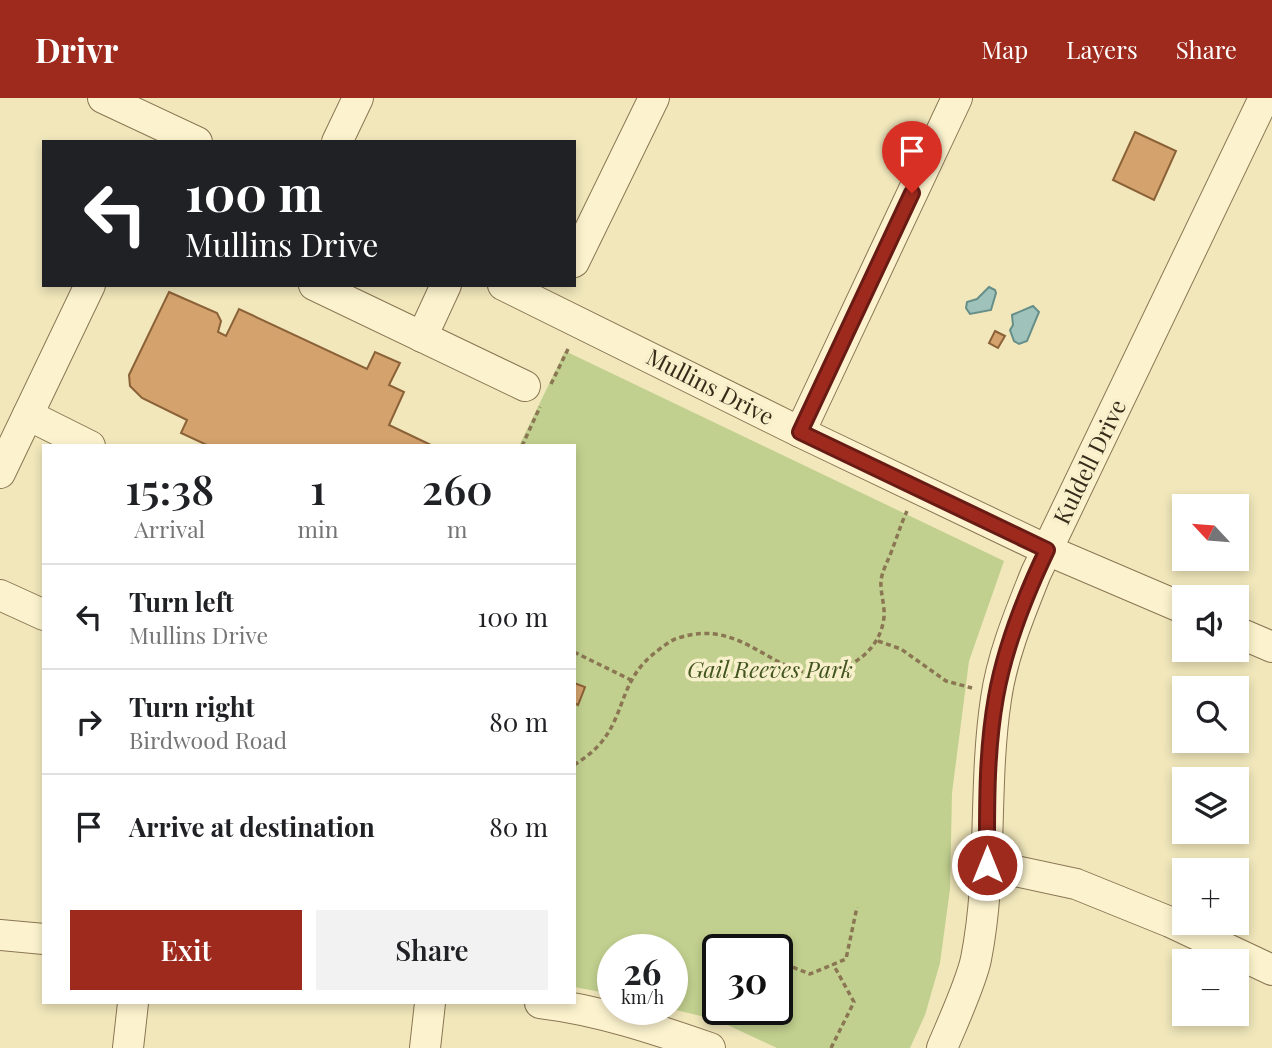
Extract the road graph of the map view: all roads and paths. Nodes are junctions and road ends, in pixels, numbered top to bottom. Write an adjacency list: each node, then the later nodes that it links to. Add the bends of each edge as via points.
1 (103, 98): 6 (street)
2 (358, 98): 8 (street)
3 (654, 98): 9 (street)
4 (957, 98): 18 (street)
5 (1264, 98): 22 (street, Kuldell Drive)
6 (162, 134): 7 (street)
7 (188, 140)
8 (338, 140)
9 (576, 258)
10 (89, 287): 17 (street)
11 (318, 287): 15 (street)
12 (445, 287): 15 (street)
13 (512, 287): 14 (street, Mullins Drive)
14 (557, 297): 18 (street, Mullins Drive)
15 (422, 337): 16 (street)
16 (525, 386)
17 (28, 415): 19 (street); 20 (street)
18 (800, 432): 22 (street, Mullins Drive)
19 (86, 444)
20 (0, 473)
21 (911, 504): 27 (path, via 884,566 884,618)
22 (1047, 550): 24 (street, Mullins Drive); 33 (street, Kuldell Drive, via 1015,627 996,696 988,769)
23 (0, 594): 25 (street)
24 (1172, 603)
25 (42, 614)
26 (1249, 637): 28 (street)
27 (878, 641): 30 (path, via 852,663 817,674 802,672 716,632 677,638 641,663); 31 (path, via 901,649 946,681)
28 (1272, 647)
29 (576, 653): 30 (path)
30 (631, 680): 32 (path, via 600,744)
31 (972, 688)
32 (576, 763)
33 (987, 865): 39 (street, via 1076,884); 47 (street, Kuldell Drive, via 976,961)
34 (858, 907): 37 (path, via 846,959)
35 (0, 935): 36 (street)
36 (42, 939)
37 (833, 964): 38 (path, via 810,974); 46 (path, via 854,1002)
38 (793, 967)
39 (1272, 970)
40 (133, 1004): 43 (street)
41 (430, 1004): 44 (street)
42 (548, 1004): 45 (street, via 646,1026)
43 (128, 1048)
44 (425, 1048)
45 (710, 1048)
46 (831, 1048)
47 (942, 1048)

